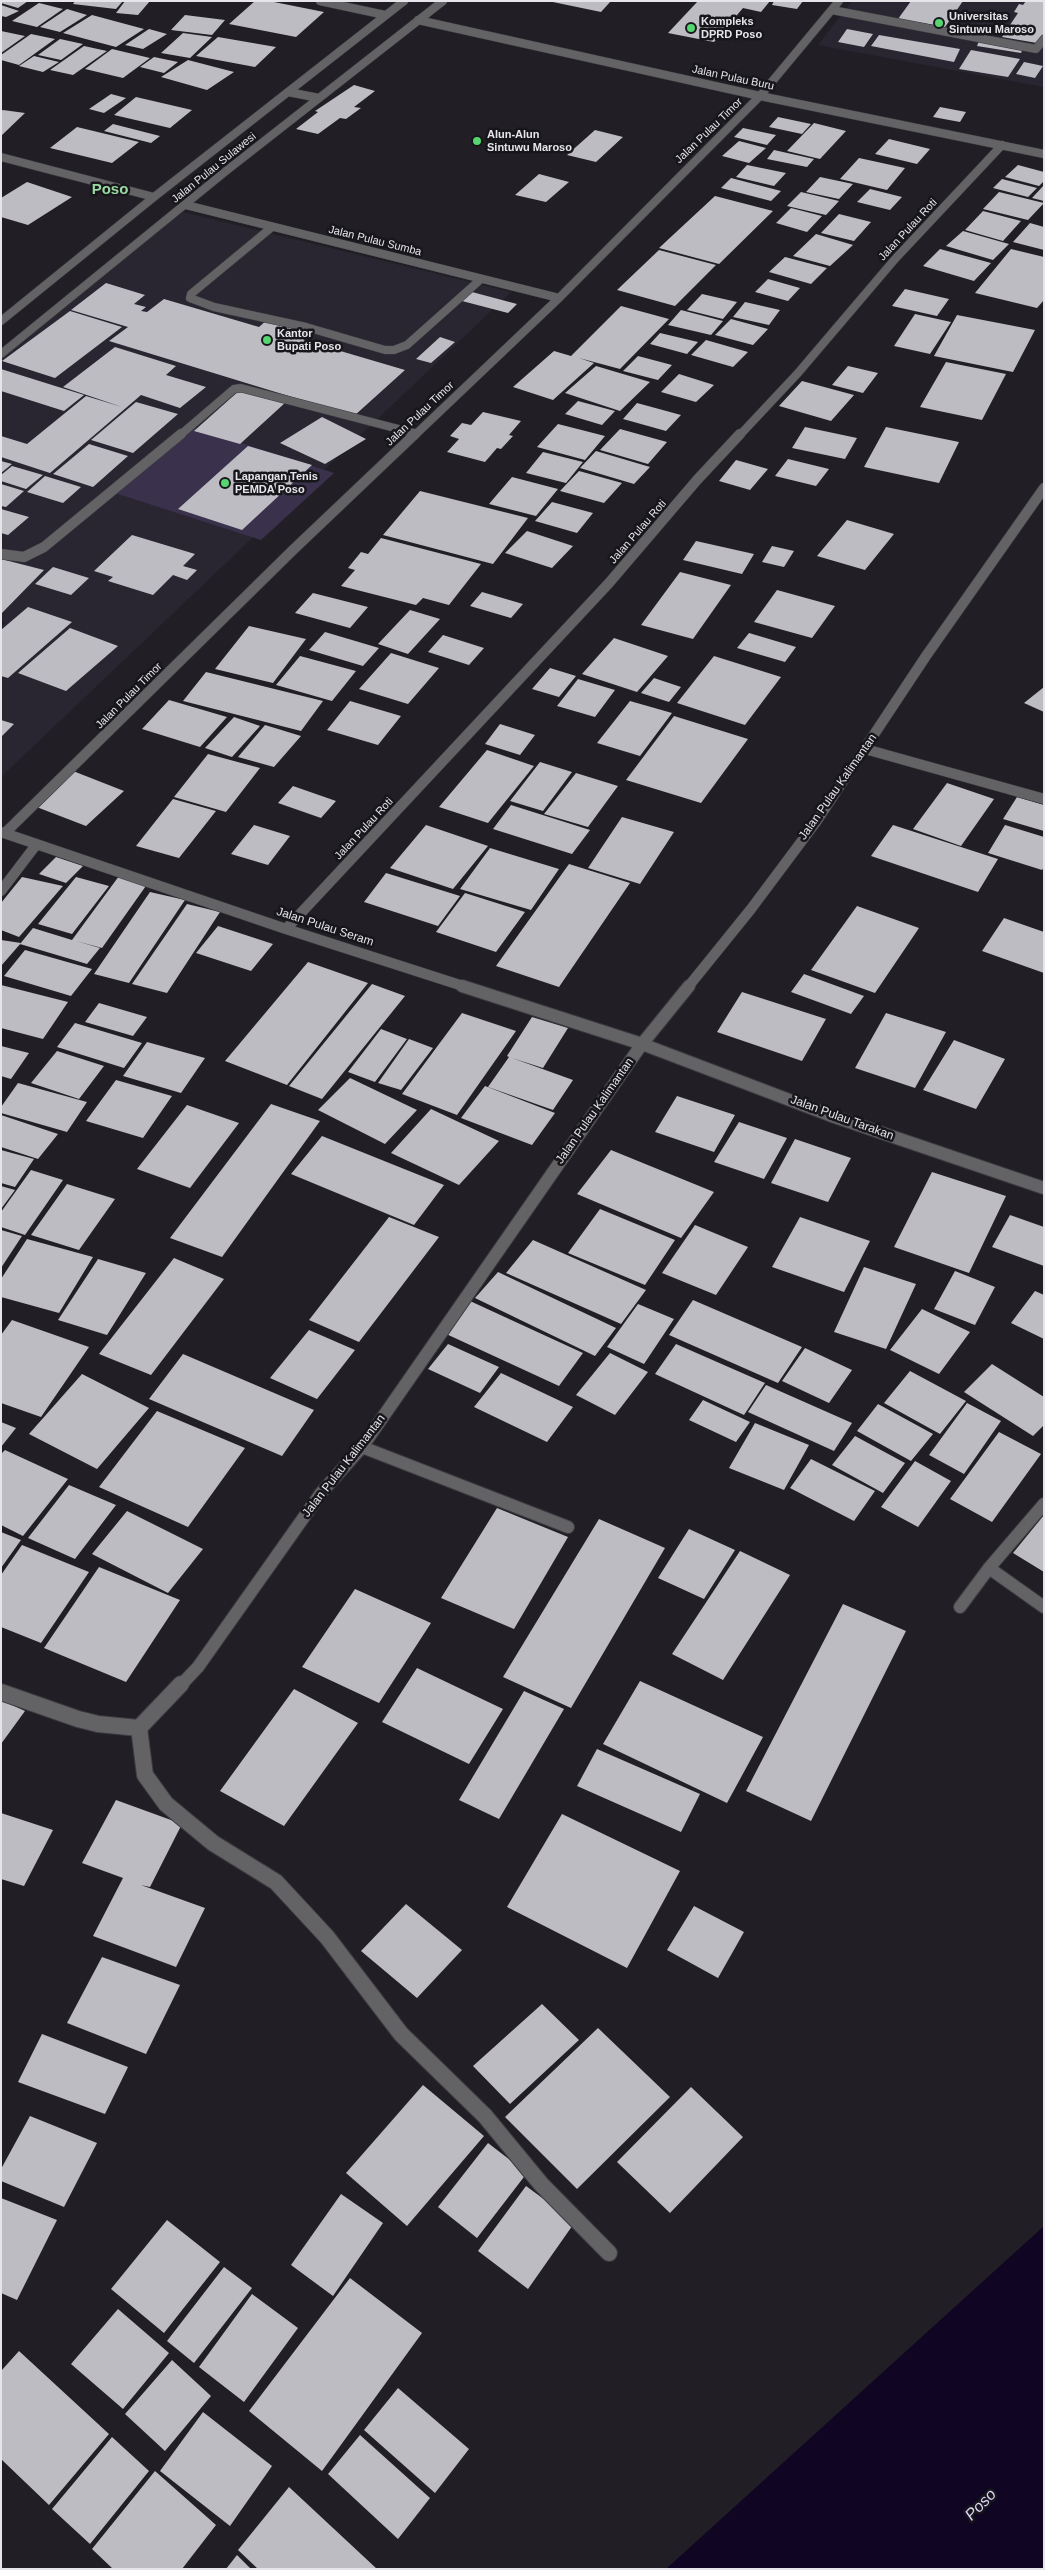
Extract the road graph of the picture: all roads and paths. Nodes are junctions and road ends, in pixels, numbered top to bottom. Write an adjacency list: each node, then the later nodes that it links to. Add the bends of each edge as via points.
1 (320, 1): 6 (street)
2 (404, 1): 6 (street, Jalan Pulau Sulawesi)
3 (443, 1): 7 (street, Jalan Pulau Sulawesi)
4 (839, 1): 5 (street, Jalan Pulau Timor)
5 (832, 10): 8 (street, via 1036,48); 10 (street, Jalan Pulau Timor)
6 (385, 15): 9 (street, Jalan Pulau Sulawesi)
7 (418, 20): 10 (street, Jalan Pulau Buru); 11 (street, Jalan Pulau Sulawesi)
8 (1044, 39)
9 (288, 92): 11 (street); 15 (street, Jalan Pulau Sulawesi)
10 (760, 96): 12 (street, Jalan Pulau Buru); 19 (street, Jalan Pulau Timor)
11 (319, 98): 16 (street, Jalan Pulau Sulawesi)
12 (1002, 145): 13 (street, Jalan Pulau Buru); 30 (street, Jalan Pulau Roti, via 895,259 798,373 697,480 609,583)
13 (1044, 154)
14 (1, 157): 15 (street)
15 (154, 197): 20 (street, Jalan Pulau Sulawesi)
16 (186, 206): 17 (street, Jalan Pulau Sumba); 21 (street, Jalan Pulau Sulawesi)
17 (272, 227): 18 (street, Jalan Pulau Sumba); 18 (street, via 190,298 214,307 394,350 407,345)
18 (481, 279): 19 (street, Jalan Pulau Sumba)
19 (559, 298): 22 (street, Jalan Pulau Timor)
20 (1, 321)
21 (1, 354)
22 (414, 433): 24 (street, via 241,388 234,389 44,547 24,557); 27 (street, Jalan Pulau Timor)
23 (1044, 488): 25 (street, Jalan Pulau Kalimantan, via 926,656)
24 (1, 554)
25 (866, 749): 26 (street); 31 (street, Jalan Pulau Kalimantan, via 751,909)
26 (1044, 799)
27 (3, 832): 28 (street, Jalan Pulau Seram)
28 (36, 845): 29 (street); 30 (street, Jalan Pulau Seram)
29 (1, 891)
30 (286, 929): 31 (street, Jalan Pulau Seram)
31 (642, 1044): 32 (street, Jalan Pulau Tarakan, via 830,1115); 33 (street, Jalan Pulau Kalimantan)
32 (1044, 1188)
33 (362, 1447): 35 (street); 40 (street, Jalan Pulau Kalimantan, via 321,1492 198,1667)
34 (1044, 1504): 36 (street)
35 (568, 1528)
36 (989, 1568): 37 (street); 38 (street)
37 (960, 1607)
38 (1044, 1607)
39 (1, 1692): 40 (street, via 78,1720)
40 (139, 1728): 41 (street, via 145,1775 166,1804 213,1843 276,1882 327,1937 401,2034 485,2116 541,2184)
41 (608, 2253)

